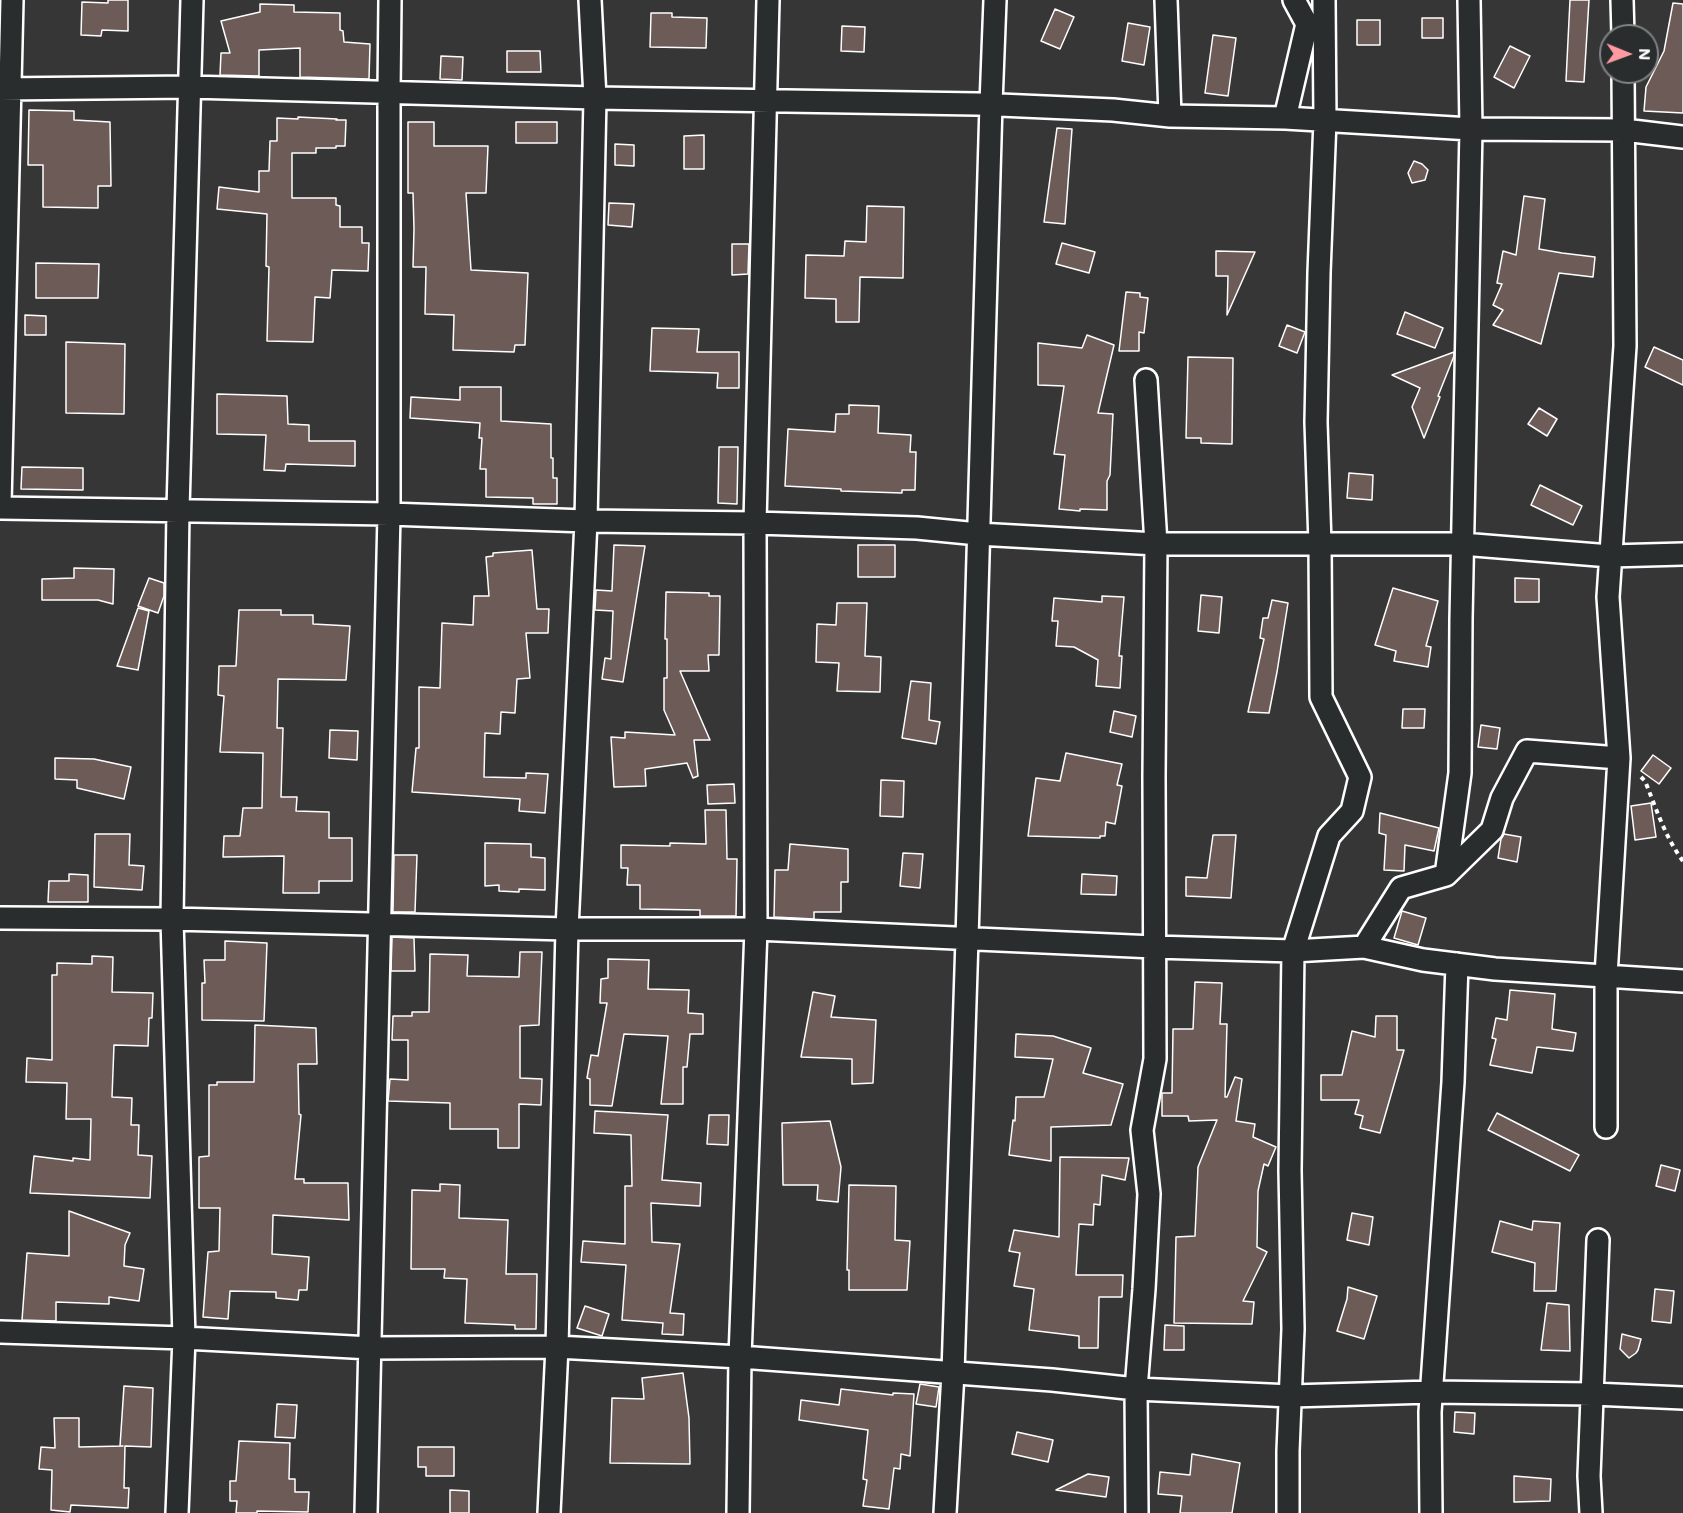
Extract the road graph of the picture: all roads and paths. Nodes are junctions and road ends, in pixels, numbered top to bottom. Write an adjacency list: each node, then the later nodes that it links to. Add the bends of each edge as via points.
1 (12, 0): 15 (street)
2 (192, 0): 14 (street)
3 (390, 0): 16 (street)
4 (590, 0): 17 (street)
5 (768, 0): 18 (street)
6 (995, 0): 19 (street)
7 (1167, 0): 20 (street)
8 (1294, 0): 21 (street, via 1307,24)
9 (1324, 0): 22 (street)
10 (1469, 0): 23 (street)
11 (1622, 0): 12 (street)
12 (1623, 24)
13 (1623, 84): 24 (street)
14 (190, 87): 15 (street); 16 (street); 28 (street)
15 (5, 89): 27 (street)
16 (389, 93): 17 (street); 29 (street)
17 (595, 98): 18 (street); 30 (street)
18 (765, 100): 19 (street); 31 (street)
19 (990, 104): 20 (street); 32 (street)
20 (1170, 116): 21 (street)
21 (1285, 117): 22 (street)
22 (1325, 120): 23 (street); 34 (street, via 1316,422)
23 (1471, 129): 24 (street); 35 (street)
24 (1624, 130): 25 (street); 37 (street, via 1625,346)
25 (1683, 137)
26 (1146, 380): 33 (street)
27 (0, 506): 28 (street)
28 (178, 510): 29 (street); 42 (street)
29 (389, 514): 30 (street); 43 (street)
30 (586, 521): 31 (street); 44 (street)
31 (755, 523): 32 (street); 45 (street)
32 (978, 534): 33 (street); 46 (street)
33 (1156, 544): 34 (street); 47 (street)
34 (1320, 544): 35 (street); 49 (street, via 1321,698 1360,777 1352,811 1329,836)
35 (1462, 544): 37 (street); 40 (street, via 1460,772)
36 (1683, 554): 37 (street)
37 (1610, 556): 38 (street, via 1608,597)
38 (1619, 758): 39 (path, via 1646,781 1674,850); 40 (street, via 1527,751 1502,798 1492,830); 51 (street)
39 (1683, 861)
40 (1446, 875): 48 (street, via 1401,888)
41 (0, 918): 42 (street)
42 (172, 919): 43 (street); 56 (street)
43 (379, 923): 44 (street); 58 (street)
44 (567, 929): 45 (street); 57 (street)
45 (756, 929): 46 (street); 59 (street)
46 (967, 939): 47 (street); 60 (street)
47 (1154, 947): 49 (street); 61 (street, via 1155,1059 1142,1130 1149,1194)
48 (1364, 947): 49 (street); 50 (street)
49 (1293, 951): 64 (street)
50 (1457, 964): 51 (street); 62 (street, via 1453,1082)
51 (1606, 976): 52 (street); 53 (street)
52 (1683, 981)
53 (1606, 1127)
54 (1598, 1240): 63 (street)
55 (0, 1332): 56 (street)
56 (184, 1338): 58 (street); 66 (street)
57 (557, 1347): 58 (street); 59 (street); 68 (street)
58 (371, 1348): 67 (street)
59 (740, 1357): 60 (street); 69 (street)
60 (953, 1373): 61 (street); 70 (street)
61 (1136, 1389): 64 (street); 71 (street)
62 (1431, 1392): 63 (street); 64 (street); 73 (street)
63 (1593, 1394): 65 (street); 74 (street)
64 (1291, 1396): 72 (street)
65 (1683, 1398)
66 (177, 1513)
67 (366, 1513)
68 (549, 1513)
69 (738, 1513)
70 (945, 1513)
71 (1137, 1513)
72 (1288, 1513)
73 (1431, 1513)
74 (1591, 1513)

